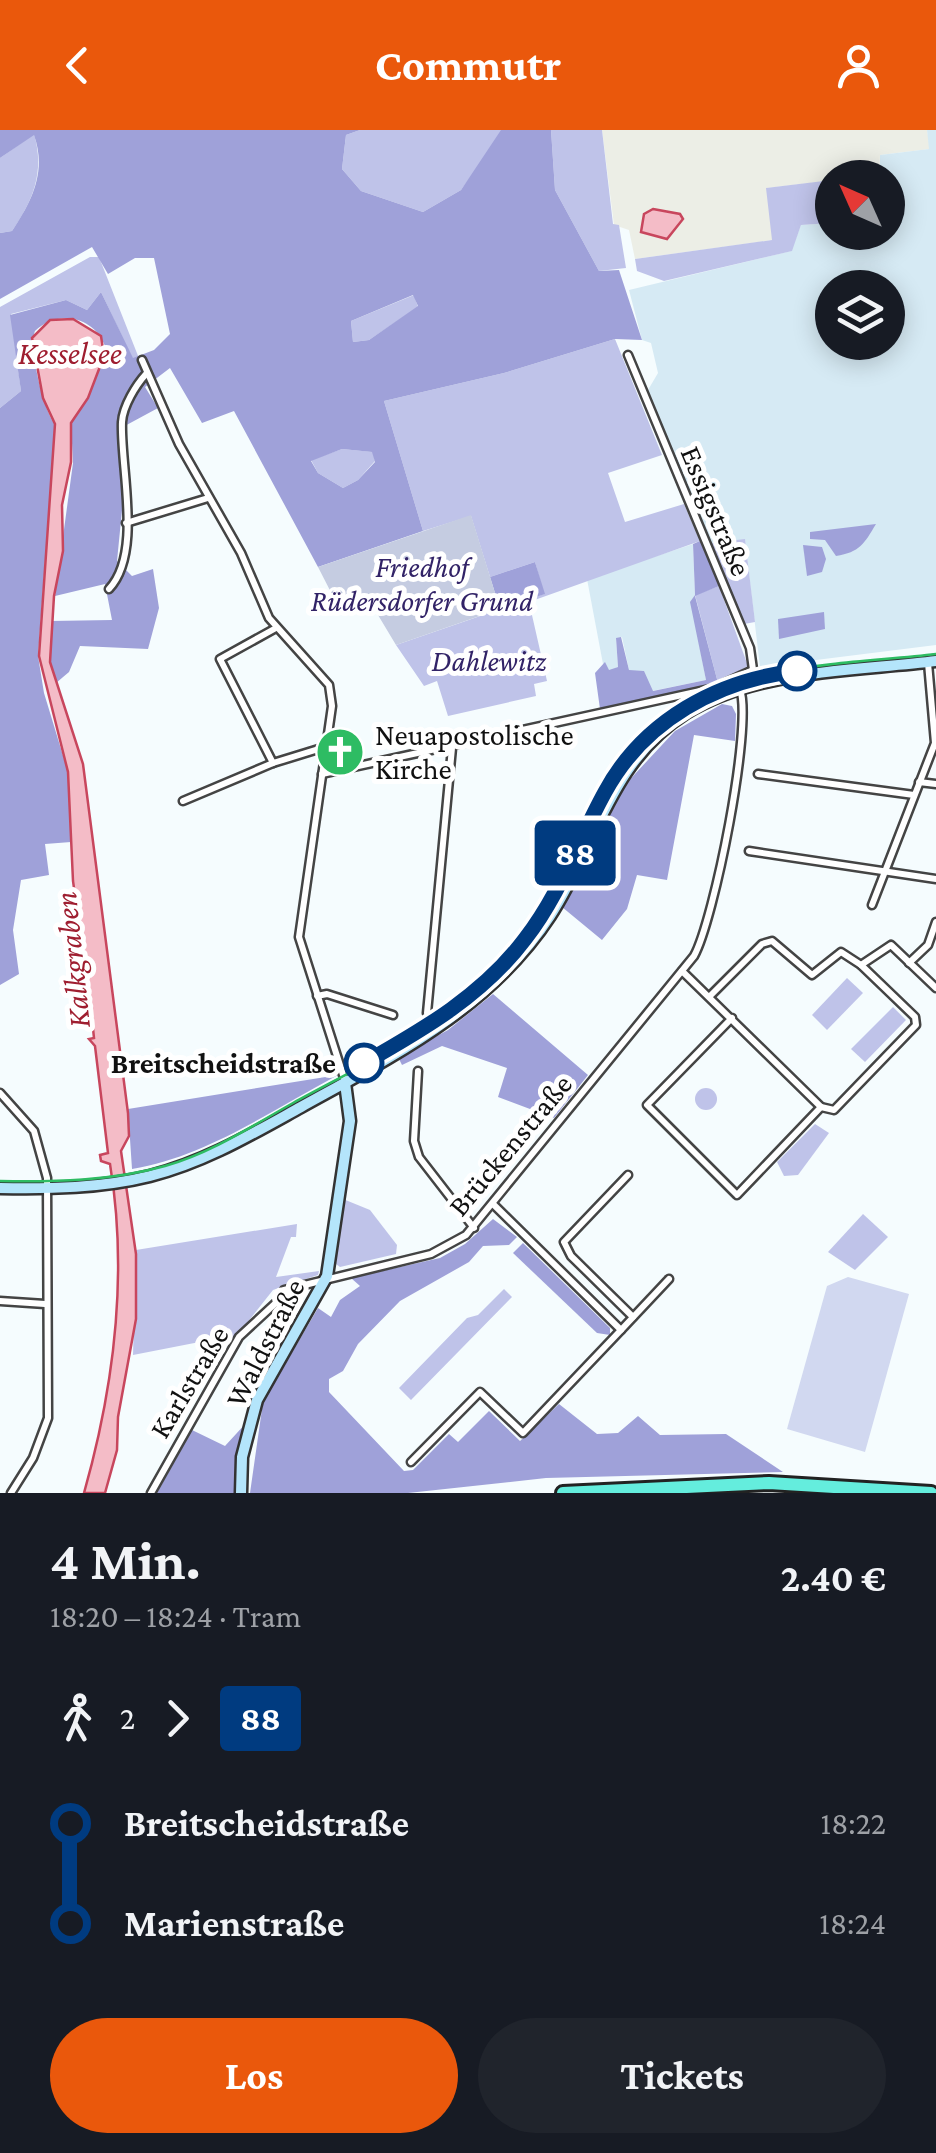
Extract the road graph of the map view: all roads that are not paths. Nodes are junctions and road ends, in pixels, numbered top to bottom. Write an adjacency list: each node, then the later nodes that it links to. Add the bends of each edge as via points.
1 (628, 355): 9 (street, Essigstraße, via 750,648)
2 (142, 360): 3 (street)
3 (146, 374): 4 (street); 5 (street, via 122,425)
4 (208, 498): 5 (street); 7 (street)
5 (126, 523): 6 (street, via 118,580)
6 (109, 589)
7 (276, 628): 12 (street, via 329,684); 14 (street, via 220,660)
8 (932, 661): 10 (street); 17 (street, via 935,742)
9 (753, 670): 10 (street, Essigstraße); 13 (street, via 714,688)
10 (755, 685): 11 (street)
11 (740, 689): 28 (street, Brückenstraße, via 743,735 710,913); 34 (street, via 685,714 636,756 531,942)
12 (325, 747): 14 (street); 15 (street)
13 (452, 748): 15 (street); 34 (street, via 426,1014)
14 (273, 763): 20 (street)
15 (322, 774): 30 (street, via 299,937)
16 (758, 774): 19 (street)
17 (919, 782): 18 (street); 19 (street)
18 (936, 784)
19 (914, 795): 22 (street)
20 (183, 802)
21 (749, 852): 22 (street)
22 (886, 871): 23 (street); 24 (street)
23 (936, 879)
24 (872, 905)
25 (936, 922): 26 (street, via 928,945)
26 (909, 962): 27 (street, via 890,945); 29 (street)
27 (861, 964): 31 (street, via 838,952 812,976 768,941); 38 (street, via 918,1022 834,1110)
28 (682, 971): 31 (street); 42 (street, Brückenstraße)
29 (936, 988)
30 (317, 996): 32 (street); 36 (street)
31 (710, 996): 33 (street)
32 (393, 1014)
33 (732, 1018): 38 (street); 38 (street, via 648,1108 737,1195)
34 (436, 1030): 36 (street)
35 (418, 1071): 43 (street, via 419,1157)
36 (345, 1082): 40 (street, via 211,1155 162,1173); 44 (street, via 350,1129)
37 (0, 1092): 40 (street, via 34,1131)
38 (821, 1107)
39 (628, 1176): 48 (street, via 564,1242)
40 (53, 1187): 41 (street); 47 (street)
41 (0, 1188)
42 (493, 1204): 43 (street, Brückenstraße); 49 (street)
43 (474, 1228): 44 (street, Brückenstraße, via 431,1254)
44 (327, 1276): 52 (street, Karlstraße, via 284,1290 242,1333); 53 (street, Waldstraße, via 257,1400)
45 (669, 1280): 48 (street)
46 (0, 1301): 47 (street)
47 (45, 1304): 51 (street, via 48,1418)
48 (633, 1317): 49 (street)
49 (622, 1330): 50 (street, via 523,1433 480,1392)
50 (411, 1462)
51 (11, 1493)
52 (151, 1493)
53 (240, 1493)
54 (563, 1493): 55 (highway, via 733,1483)
55 (929, 1493)

